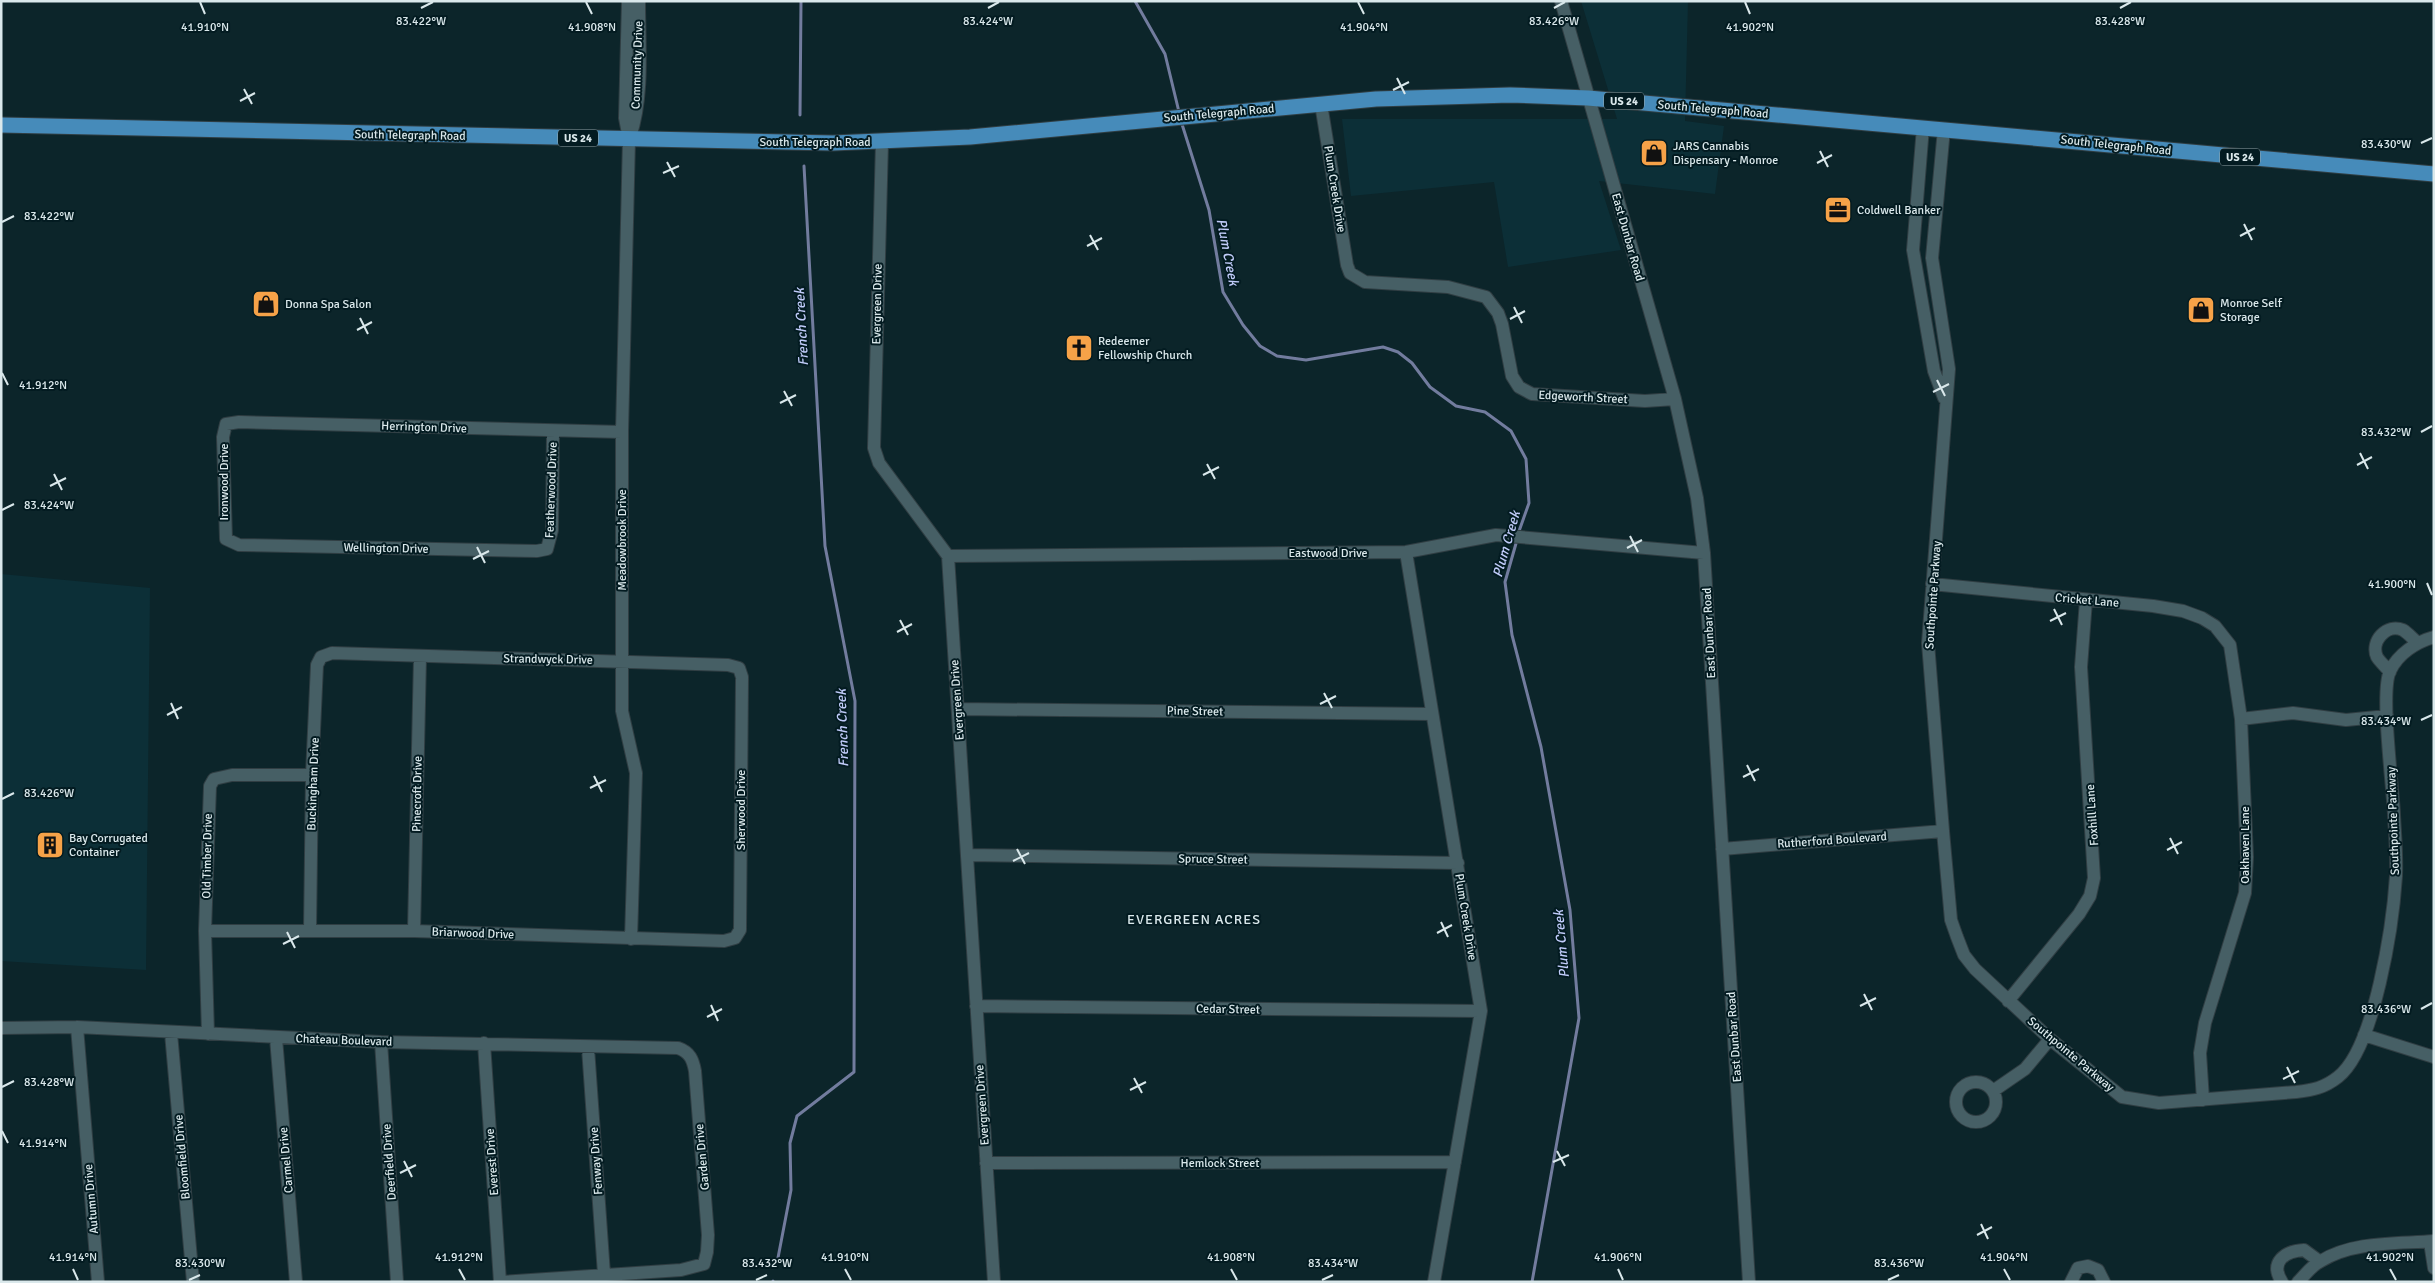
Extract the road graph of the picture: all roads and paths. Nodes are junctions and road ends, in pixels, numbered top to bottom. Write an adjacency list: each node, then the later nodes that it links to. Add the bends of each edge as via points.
1 (628, 1): 9 (street, Community Drive, via 625,118)
2 (638, 1): 9 (street, Community Drive, via 638,94)
3 (1561, 1): 4 (street, East Dunbar Road)
4 (1588, 98): 5 (main road, South Telegraph Road / US 24, via 1430,96); 7 (main road, South Telegraph Road / US 24); 13 (street, East Dunbar Road)
5 (1321, 104): 10 (main road, South Telegraph Road / US 24, via 970,137); 12 (street, Plum Creek Drive)
6 (1, 124): 9 (main road, South Telegraph Road / US 24)
7 (1923, 127): 8 (main road, South Telegraph Road / US 24); 14 (street, Southpointe Parkway, via 1913,250 1934,371)
8 (1944, 129): 11 (main road, South Telegraph Road / US 24); 14 (street, Southpointe Parkway, via 1932,258 1949,369)
9 (629, 139): 10 (main road, South Telegraph Road / US 24); 17 (street, Meadowbrook Drive)
10 (882, 142): 22 (street, Evergreen Drive, via 874,448 879,463)
11 (2434, 174)
12 (1350, 273): 13 (street, Edgeworth Street, via 1366,282 1448,287 1486,297 1502,324 1512,376 1519,387 1532,394)
13 (1675, 399): 21 (street, East Dunbar Road, via 1697,498)
14 (1945, 401): 23 (street, Southpointe Parkway)
15 (226, 424): 16 (street, Herrington Drive); 18 (street, Ironwood Drive, via 223,437)
16 (553, 431): 17 (street, Herrington Drive); 19 (street, Featherwood Drive, via 552,530)
17 (622, 432): 30 (street, Meadowbrook Drive)
18 (226, 539): 19 (street, Wellington Drive, via 239,545)
19 (547, 549)
20 (1406, 552): 21 (street, Eastwood Drive, via 1484,537 1510,536); 22 (street, Eastwood Drive); 34 (street, Plum Creek Drive)
21 (1704, 553): 39 (street, East Dunbar Road)
22 (948, 556): 33 (street, Evergreen Drive)
23 (1932, 584): 24 (street, Cricket Lane); 38 (street, Southpointe Parkway, via 1928,643)
24 (2086, 600): 27 (street, Cricket Lane, via 2183,611 2214,626); 47 (street, Foxhill Lane, via 2081,667 2094,878 2090,896 2076,918)
25 (2434, 637): 26 (street)
26 (2418, 643): 31 (street, via 2398,660); 31 (street, via 2404,630 2392,628 2380,634 2376,654)
27 (2230, 645): 36 (street, Oakhaven Lane)
28 (338, 653): 29 (street, Strandwyck Drive); 37 (street, Buckingham Drive, via 321,656 318,665)
29 (420, 657): 30 (street, Strandwyck Drive); 44 (street, Pinecroft Drive)
30 (623, 660): 32 (street, Strandwyck Drive, via 728,664 739,668); 46 (street, Meadowbrook Drive, via 622,711 636,773)
31 (2390, 672): 35 (street, Southpointe Parkway)
32 (742, 685): 45 (street, Sherwood Drive)
33 (958, 709): 34 (street, Pine Street); 40 (street, Evergreen Drive)
34 (1431, 714): 41 (street, Plum Creek Drive)
35 (2387, 716): 36 (street, via 2346,720 2293,713); 54 (street, Southpointe Parkway, via 2396,874 2390,934)
36 (2241, 719): 63 (street, Oakhaven Lane, via 2247,857 2245,893 2205,1022 2200,1053)
37 (312, 775): 42 (street, Buckingham Drive); 43 (street, Old Timber Drive, via 232,775 214,779 209,798)
38 (1943, 832): 39 (street, Rutherford Boulevard); 47 (street, Southpointe Parkway, via 1951,920 1957,937 1964,955 1975,969)
39 (1722, 849): 77 (street, East Dunbar Road)
40 (967, 855): 41 (street, Spruce Street); 48 (street, Evergreen Drive)
41 (1458, 863): 49 (street, Plum Creek Drive)
42 (310, 930): 43 (street, Briarwood Drive); 44 (street, Briarwood Drive)
43 (205, 931): 53 (street, Old Timber Drive)
44 (414, 931): 46 (street, Briarwood Drive)
45 (738, 934): 46 (street, Briarwood Drive, via 724,941)
46 (632, 939)
47 (2008, 1001): 56 (street, Southpointe Parkway)
48 (976, 1006): 49 (street, Cedar Street); 65 (street, Evergreen Drive)
49 (1481, 1011): 64 (street, Plum Creek Drive)
50 (77, 1027): 51 (street, Chateau Boulevard); 52 (street, Chateau Boulevard); 70 (street, Autumn Drive)
51 (1, 1028)
52 (171, 1033): 53 (street, Chateau Boulevard); 71 (street, Bloomfield Drive)
53 (208, 1034): 55 (street, Chateau Boulevard)
54 (2364, 1035): 61 (street); 63 (street, Southpointe Parkway, via 2340,1076 2318,1090)
55 (276, 1038): 57 (street, Chateau Boulevard); 72 (street, Carmel Drive)
56 (2050, 1039): 62 (street, via 2025,1069); 63 (street, Southpointe Parkway, via 2122,1097 2159,1103)
57 (381, 1042): 58 (street, Chateau Boulevard); 73 (street, Deerfield Drive)
58 (484, 1043): 59 (street, Chateau Boulevard); 74 (street, Everest Drive)
59 (588, 1048): 60 (street, Chateau Boulevard, via 678,1048); 69 (street, Fenway Drive)
60 (686, 1051): 69 (street, Garden Drive, via 695,1071 708,1226 704,1264 681,1270)
61 (2434, 1057)
62 (1993, 1091)
63 (2203, 1100)
64 (1455, 1162): 65 (street, Hemlock Street); 76 (street, Plum Creek Drive)
65 (986, 1163): 75 (street, Evergreen Drive)
66 (2432, 1242): 67 (street, via 2341,1251); 68 (street)
67 (2319, 1261): 80 (street, via 2304,1250 2292,1250 2281,1256 2276,1265); 81 (street)
68 (2434, 1268)
69 (604, 1274): 74 (street)
70 (98, 1282)
71 (193, 1282)
72 (296, 1282)
73 (397, 1282)
74 (500, 1282)
75 (994, 1282)
76 (1434, 1282)
77 (1749, 1282)
78 (2071, 1282): 79 (street, via 2078,1268 2088,1266 2098,1270)
79 (2104, 1282)
80 (2282, 1282)
81 (2298, 1282)

